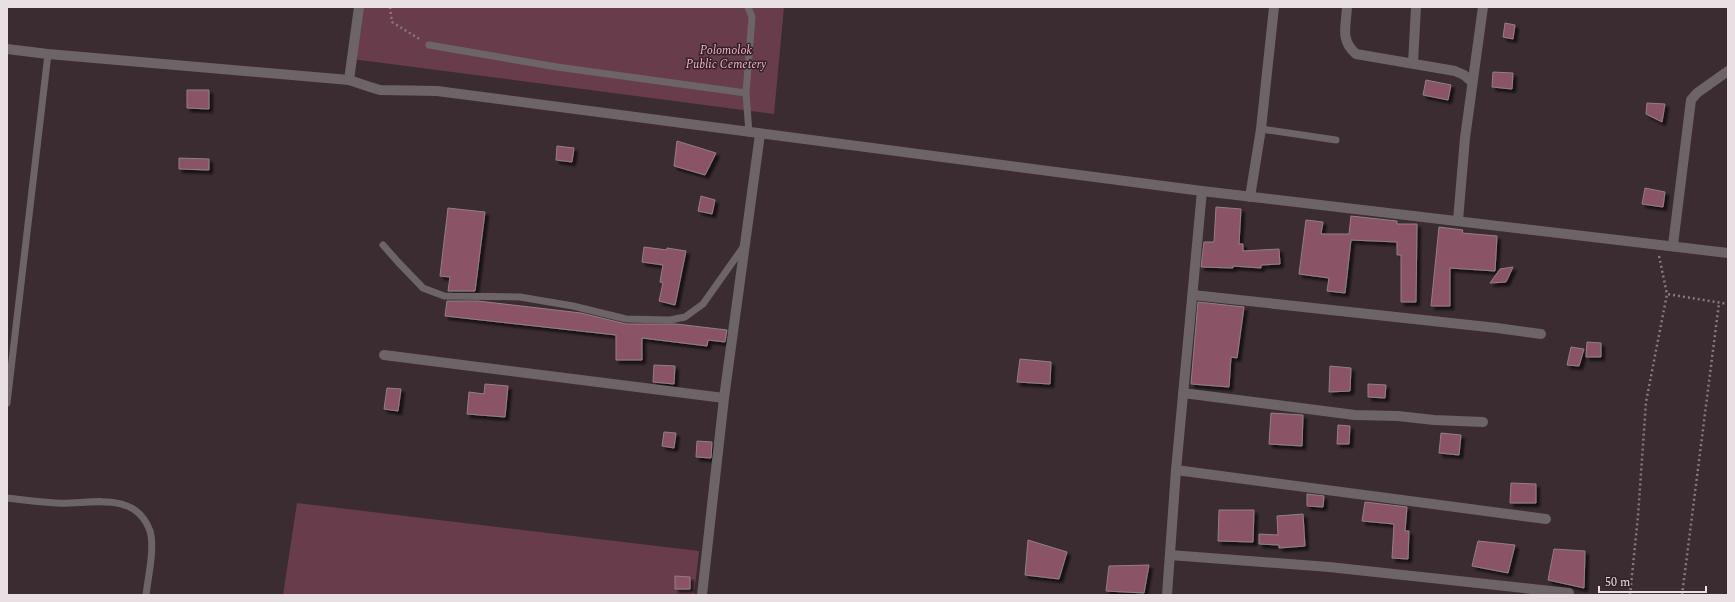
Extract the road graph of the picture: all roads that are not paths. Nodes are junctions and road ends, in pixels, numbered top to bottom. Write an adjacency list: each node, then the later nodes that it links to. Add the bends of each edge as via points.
1 (359, 7): 12 (street)
2 (748, 7): 14 (lane, via 752,17)
3 (1274, 7): 15 (street)
4 (1347, 7): 10 (street, via 1346,40 1356,54)
5 (1416, 7): 10 (street)
6 (1483, 7): 13 (street)
7 (429, 45): 14 (lane, via 557,67)
8 (7, 49): 9 (street)
9 (48, 54): 12 (street); 30 (lane)
10 (1413, 63): 13 (street, via 1455,71)
11 (1728, 71): 23 (street, via 1691,100)
12 (350, 80): 16 (street, via 380,90 437,92)
13 (1472, 82): 20 (street)
14 (746, 93): 16 (lane)
15 (1261, 129): 17 (lane); 19 (street)
16 (754, 133): 18 (street); 21 (street)
17 (1336, 140)
18 (1202, 191): 19 (street); 25 (street)
19 (1250, 197): 20 (street)
20 (1458, 220): 23 (street)
21 (746, 242): 22 (lane, via 703,304 685,317 670,320 626,319 520,297 444,296 423,288); 29 (street)
22 (383, 245)
23 (1674, 245): 24 (street)
24 (1728, 253)
25 (1193, 295): 26 (street); 28 (street)
26 (1541, 334)
27 (384, 356): 29 (street)
28 (1183, 393): 31 (street, via 1355,415); 32 (street)
29 (724, 398): 38 (street)
30 (7, 403)
31 (1483, 422)
32 (1176, 470): 34 (street); 35 (street)
33 (7, 498): 37 (lane, via 57,503 116,502 130,507 143,517 150,532 152,548)
34 (1546, 519)
35 (1170, 555): 36 (street, via 1329,567); 39 (street)
36 (1569, 593)
37 (146, 595)
38 (702, 595)
39 (1167, 595)

